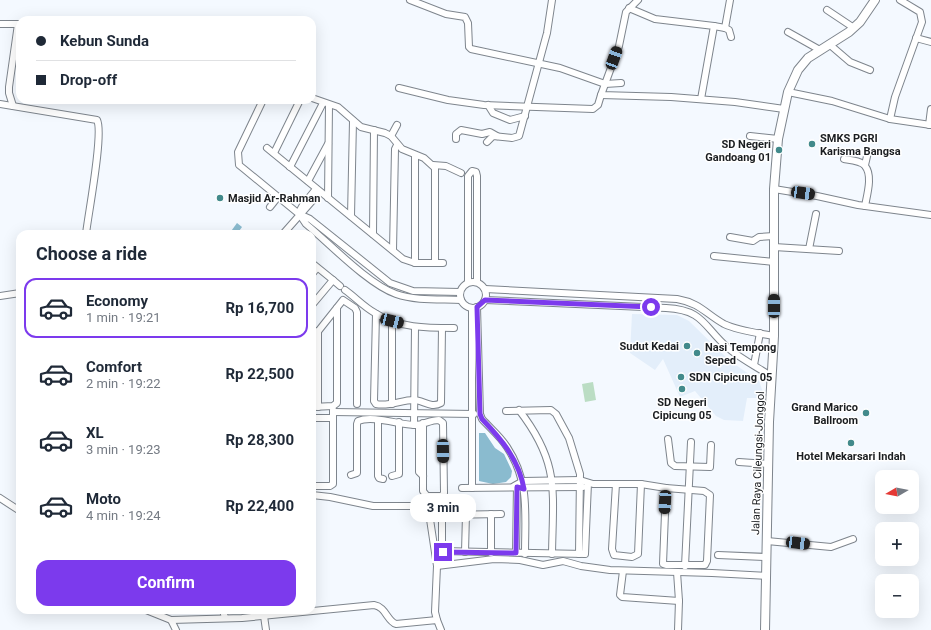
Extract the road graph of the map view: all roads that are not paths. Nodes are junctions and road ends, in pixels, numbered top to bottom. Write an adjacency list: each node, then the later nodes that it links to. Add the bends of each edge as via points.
1 (410, 0): 21 (street, via 446,14 465,17 468,23 470,49)
2 (552, 0): 21 (street, via 547,33)
3 (638, 0): 7 (street)
4 (730, 0): 12 (street)
5 (875, 0): 13 (main road, Jalan Raya Cileungsi-Jonggol)
6 (900, 0): 16 (street, via 912,6 922,16)
7 (629, 8): 11 (street, via 656,19); 24 (street)
8 (827, 10): 13 (street)
9 (0, 24): 10 (street)
10 (16, 24)
11 (714, 26): 12 (street); 28 (street)
12 (725, 28): 15 (street, via 729,30)
13 (854, 28): 18 (main road, Jalan Raya Cileungsi-Jonggol)
14 (788, 32): 20 (street)
15 (731, 37)
16 (916, 38): 17 (street); 41 (street, via 894,97)
17 (931, 42)
18 (829, 44): 20 (main road, Jalan Raya Cileungsi-Jonggol); 22 (street, via 850,62)
19 (16, 45): 36 (street, via 9,93)
20 (820, 50): 26 (main road, Jalan Raya Cileungsi-Jonggol, via 808,58 798,70)
21 (537, 64): 24 (street, via 567,70); 37 (street)
22 (870, 70)
23 (621, 83): 24 (street)
24 (605, 84): 27 (street)
25 (399, 88): 35 (street, via 448,100)
26 (788, 92): 38 (main road, Jalan Raya Cileungsi-Jonggol); 41 (street, via 832,101)
27 (601, 95): 28 (street); 37 (street, via 593,109)
28 (701, 99): 38 (street)
29 (316, 100): 30 (street)
30 (323, 103): 34 (street); 61 (street)
31 (0, 104): 36 (street)
32 (261, 104): 66 (street, via 237,159 239,165)
33 (298, 104): 56 (street)
34 (329, 105): 42 (street, via 338,107); 52 (street)
35 (488, 105): 37 (street); 40 (street, via 492,113 510,120)
36 (13, 106): 74 (street, via 94,119 98,123 98,146)
37 (527, 106): 40 (street)
38 (784, 109): 50 (main road, Jalan Raya Cileungsi-Jonggol)
39 (931, 109): 44 (street)
40 (524, 116): 47 (street, via 519,136)
41 (890, 119): 44 (street)
42 (353, 121): 45 (street, via 361,127); 73 (street)
43 (397, 125): 46 (street)
44 (930, 125)
45 (374, 130): 46 (street); 78 (street)
46 (390, 136): 53 (street)
47 (497, 136): 49 (street, via 490,132 482,134 461,130 456,134); 51 (street, via 491,137)
48 (750, 136): 50 (street)
49 (456, 139)
50 (778, 139): 64 (main road, Jalan Raya Cileungsi-Jonggol)
51 (487, 142)
52 (329, 143): 63 (street); 67 (street)
53 (397, 145): 57 (street); 83 (street)
54 (267, 148): 56 (street)
55 (868, 152): 60 (street)
56 (274, 153): 61 (street)
57 (415, 156): 59 (street, via 424,158); 87 (street)
58 (844, 159): 60 (street)
59 (433, 165): 62 (street, via 446,166); 88 (street)
60 (865, 165): 68 (street, via 869,178)
61 (290, 167): 63 (street)
62 (461, 173)
63 (308, 181): 65 (street)
64 (774, 189): 68 (street); 79 (main road, Jalan Raya Cileungsi-Jonggol)
65 (318, 190): 67 (street); 70 (street, via 303,205)
66 (278, 197): 69 (street); 70 (street)
67 (328, 198): 73 (street)
68 (865, 206): 72 (street)
69 (270, 207)
70 (299, 214): 75 (street); 76 (street); 95 (street, via 310,219 390,283 413,291)
71 (816, 214): 82 (street)
72 (931, 215)
73 (352, 216): 78 (street)
74 (87, 230)
75 (286, 230)
76 (313, 230)
77 (316, 233): 101 (street, via 386,290 412,298)
78 (372, 234): 83 (street)
79 (774, 236): 80 (street, via 759,237 753,241); 81 (main road, Jalan Raya Cileungsi-Jonggol)
80 (730, 237)
81 (774, 247): 82 (street); 86 (main road, Jalan Raya Cileungsi-Jonggol)
82 (809, 248): 84 (street)
83 (393, 250): 87 (street, via 403,259)
84 (839, 251)
85 (714, 256): 86 (street)
86 (774, 262): 116 (main road, Jalan Raya Cileungsi-Jonggol)
87 (415, 263): 88 (street)
88 (435, 263): 89 (street)
89 (443, 263)
90 (316, 267): 91 (street)
91 (333, 280): 100 (street); 107 (street)
92 (468, 282): 93 (street); 93 (street, via 468,176 472,172 476,172 478,176); 95 (street, via 462,286)
93 (477, 282): 94 (street)
94 (485, 289): 97 (street); 102 (street)
95 (460, 292): 101 (street)
96 (16, 294): 98 (street)
97 (586, 295): 99 (street); 103 (street)
98 (0, 296)
99 (622, 296): 104 (street); 114 (street, via 687,301 700,306 724,324)
100 (316, 300)
101 (461, 300): 106 (street, via 464,305)
102 (485, 300): 103 (street); 106 (street)
103 (584, 305): 104 (street)
104 (622, 306): 117 (street, via 679,309 692,313 706,324 727,348)
105 (337, 308): 113 (street); 121 (street, via 344,300 357,312); 126 (street, via 337,402)
106 (475, 308): 112 (street)
107 (376, 314): 108 (street); 122 (street, via 374,401 380,405)
108 (392, 321): 109 (street); 122 (street)
109 (414, 327): 110 (street); 120 (street)
110 (442, 328): 111 (street); 120 (street, via 440,403 432,405)
111 (454, 328)
112 (475, 329): 128 (street); 129 (street)
113 (318, 331): 115 (street); 119 (street)
114 (760, 333): 116 (street); 117 (street)
115 (316, 334)
116 (774, 336): 118 (main road, Jalan Raya Cileungsi-Jonggol)
117 (754, 366): 118 (street)
118 (771, 376): 138 (main road, Jalan Raya Cileungsi-Jonggol)
119 (316, 382)
120 (414, 400): 122 (street); 127 (street)
121 (357, 404)
122 (392, 404)
123 (316, 407): 126 (street)
124 (519, 410): 125 (street); 143 (street, via 541,442); 144 (street, via 547,409 554,412 575,455)
125 (506, 411)
126 (333, 412): 127 (street); 130 (street); 149 (street, via 333,484)
127 (414, 413): 128 (street); 133 (street)
128 (472, 414): 129 (street); 152 (street)
129 (480, 414): 145 (street, via 507,446)
130 (316, 417)
131 (378, 421): 132 (street); 140 (street, via 361,420 357,424 357,473); 142 (street, via 378,476)
132 (399, 422): 133 (street); 141 (street, via 400,474)
133 (419, 424): 133 (street, via 419,472 423,476 423,491 425,495 442,496 443,424 439,420)
134 (668, 439): 139 (street, via 672,464)
135 (691, 442): 139 (street)
136 (710, 445): 139 (street, via 710,467)
137 (739, 462): 138 (street)
138 (769, 464): 165 (main road, Jalan Raya Cileungsi-Jonggol)
139 (690, 466): 157 (street)
140 (351, 475)
141 (392, 476)
142 (383, 479)
143 (553, 480): 144 (street); 145 (street); 153 (street)
144 (580, 480): 146 (street); 154 (street)
145 (523, 481): 150 (street); 156 (street)
146 (590, 484): 147 (street); 154 (street); 171 (street, via 586,554)
147 (616, 484): 148 (street); 148 (street, via 612,549 614,555 632,557 638,554)
148 (641, 484): 155 (street)
149 (316, 486)
150 (516, 486): 152 (street); 156 (street); 168 (street)
151 (462, 488): 152 (street)
152 (472, 488)
153 (553, 488): 154 (street); 156 (street); 170 (street)
154 (580, 488): 171 (street)
155 (666, 488): 157 (street); 175 (street, via 662,560 666,565)
156 (524, 489): 169 (street)
157 (688, 490): 175 (street); 175 (street, via 704,491 710,495 707,561 703,566)
158 (316, 496): 174 (street, via 373,506 428,506)
159 (0, 498): 160 (street)
160 (16, 508)
161 (466, 514): 162 (street); 166 (street); 166 (street, via 444,515 440,519 442,551)
162 (491, 514): 163 (street); 167 (street)
163 (501, 514)
164 (853, 539): 165 (street, via 830,547)
165 (767, 542): 173 (main road, Jalan Raya Cileungsi-Jonggol)
166 (465, 552): 167 (street)
167 (491, 553): 168 (street)
168 (516, 553): 169 (street)
169 (525, 554): 170 (street)
170 (552, 554): 171 (street)
171 (579, 554)
172 (718, 555): 173 (street)
173 (767, 557): 178 (main road, Jalan Raya Cileungsi-Jonggol)
174 (437, 566): 176 (street, via 494,559 520,560 543,565 563,561 581,566); 187 (street)
175 (685, 566)
176 (624, 571): 177 (street); 179 (street, via 620,595 622,597)
177 (677, 572): 178 (street); 179 (street)
178 (767, 576): 192 (main road, Jalan Raya Cileungsi-Jonggol)
179 (679, 601): 191 (street)
180 (316, 611): 187 (street, via 374,605 383,609 396,624)
181 (156, 614): 186 (street)
182 (224, 614): 185 (street)
183 (284, 614): 184 (street)
184 (264, 616): 185 (street); 189 (street)
185 (224, 618): 186 (street)
186 (171, 620): 188 (street)
187 (437, 620): 190 (street)
188 (176, 630)
189 (266, 630)
190 (441, 630)
191 (678, 630)
192 (766, 630)

